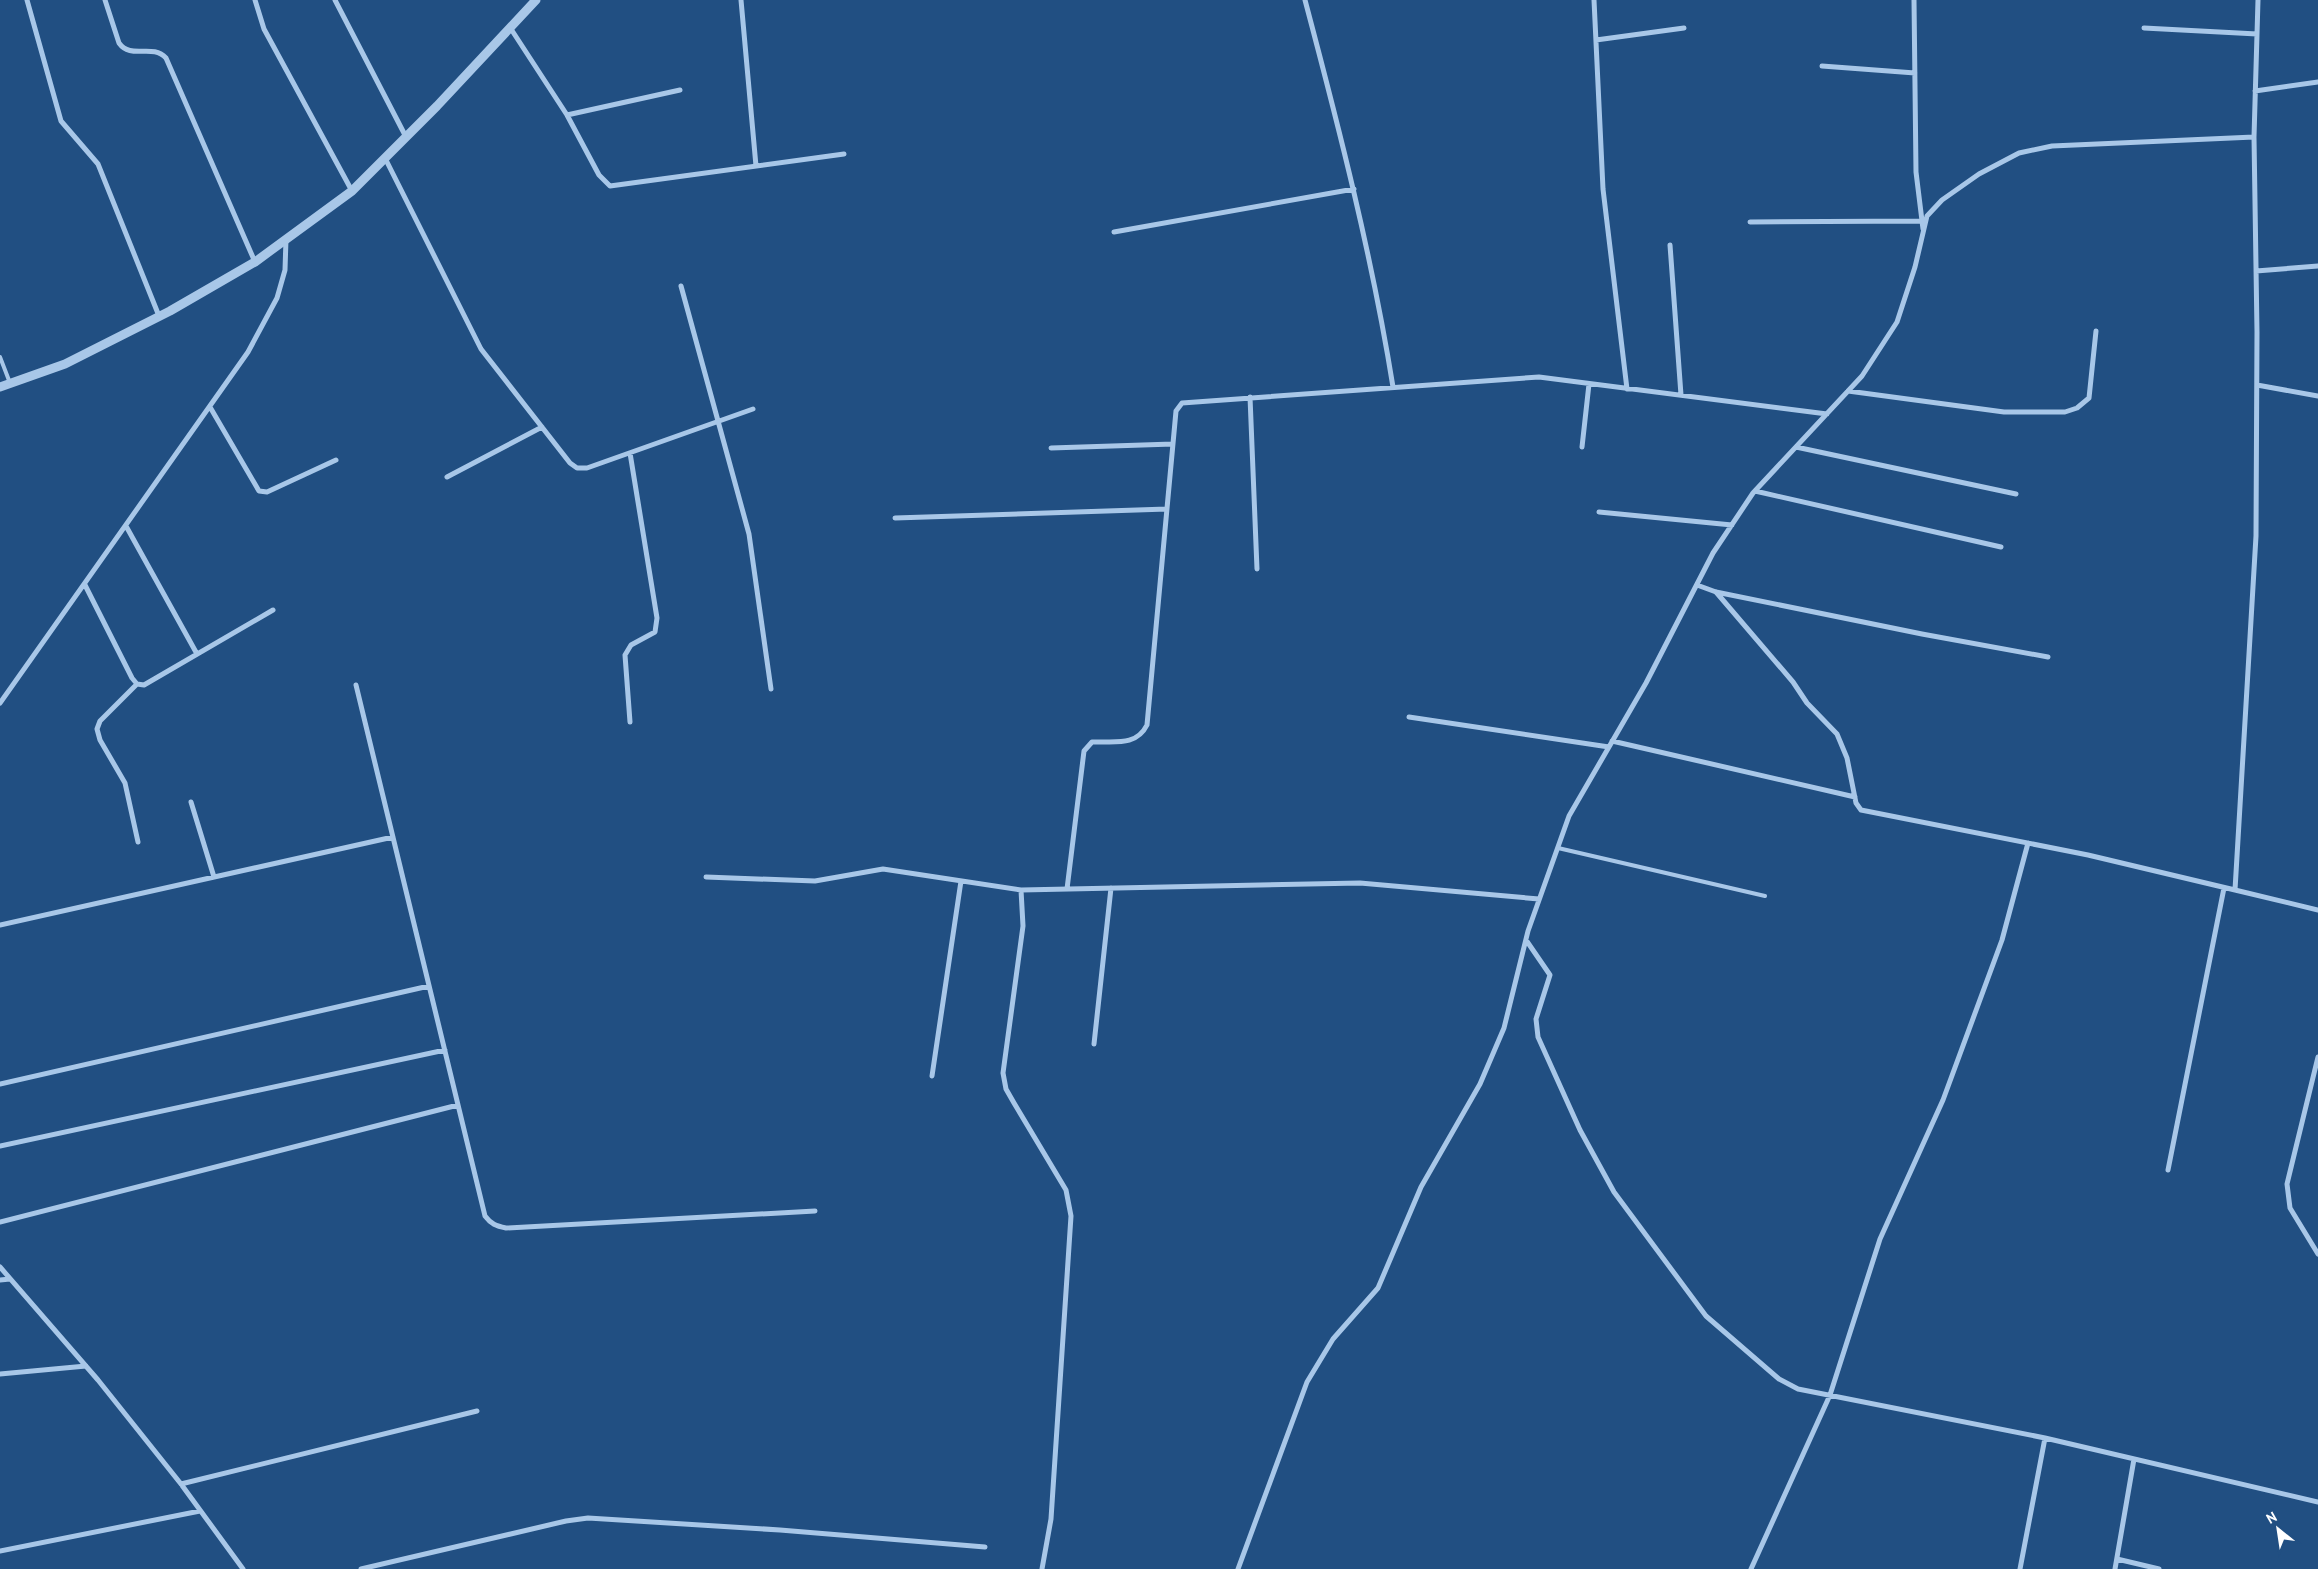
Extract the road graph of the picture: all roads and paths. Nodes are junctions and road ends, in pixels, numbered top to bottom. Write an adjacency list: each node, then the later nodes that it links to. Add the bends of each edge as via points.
1 (27, 0): 39 (street, via 61,121 98,164)
2 (105, 0): 35 (street, via 124,49 131,52 153,50 166,58)
3 (255, 0): 28 (street, via 264,29)
4 (336, 0): 22 (street)
5 (536, 0): 13 (street)
6 (741, 0): 26 (street)
7 (1305, 0): 27 (street)
8 (1594, 0): 15 (street)
9 (1914, 0): 17 (street)
10 (2258, 0): 14 (street)
11 (1684, 28): 15 (street)
12 (2144, 28): 14 (street)
13 (511, 29): 21 (street); 22 (street)
14 (2257, 34): 20 (street)
15 (1596, 40): 47 (street, via 1603,190)
16 (1822, 66): 17 (street)
17 (1915, 73): 29 (street, via 1916,172)
18 (2318, 82): 20 (street)
19 (680, 90): 21 (street)
20 (2256, 91): 23 (street)
21 (567, 115): 26 (street, via 599,175 610,186)
22 (406, 137): 25 (street)
23 (2254, 137): 32 (street, via 2052,146 2019,153 1979,174 1942,200 1927,216); 37 (street)
24 (844, 154): 26 (street)
25 (385, 158): 28 (street); 56 (street, via 472,334)
26 (756, 166)
27 (1354, 189): 31 (street); 46 (street)
28 (352, 191): 33 (street)
29 (1922, 221): 30 (street); 32 (street)
30 (1750, 222)
31 (1114, 232)
32 (1923, 232): 48 (street, via 1897,322 1862,376)
33 (286, 239): 35 (street); 52 (street, via 285,270 276,298 248,352)
34 (1670, 245): 49 (street)
35 (255, 262): 39 (street)
36 (2318, 266): 37 (street)
37 (2256, 271): 44 (street)
38 (681, 286): 55 (street)
39 (160, 316): 42 (street, via 65,364)
40 (2096, 331): 48 (street, via 2089,398 2077,408 2065,412 2004,412)
41 (0, 357): 42 (lane)
42 (10, 384): 45 (street)
43 (1589, 384): 46 (street, via 1539,377); 47 (street); 58 (street)
44 (2257, 385): 50 (street); 100 (street, via 2256,536)
45 (0, 387)
46 (1393, 387): 51 (street)
47 (1627, 388): 49 (street)
48 (1848, 391): 54 (street)
49 (1681, 395): 54 (street)
50 (2318, 396)
51 (1250, 397): 57 (street, via 1182,403 1176,411); 72 (street)
52 (210, 407): 62 (street, via 259,490 267,492); 70 (street)
53 (753, 409): 55 (street)
54 (1826, 414): 59 (street)
55 (720, 422): 61 (street); 81 (street, via 754,558)
56 (542, 427): 61 (street, via 577,468 587,468); 63 (street)
57 (1173, 444): 60 (street); 66 (street)
58 (1582, 447)
59 (1796, 447): 64 (street); 65 (street)
60 (1050, 448)
61 (630, 453): 84 (street, via 658,618 655,632 631,645 625,655)
62 (336, 460)
63 (447, 477)
64 (1755, 491): 69 (street); 71 (street)
65 (2016, 494)
66 (1167, 509): 68 (street); 98 (street, via 1147,724 1139,737 1132,740 1092,742 1084,751)
67 (1599, 512): 69 (street)
68 (895, 518)
69 (1732, 525): 74 (street)
70 (126, 526): 73 (street); 77 (street)
71 (2001, 548)
72 (1257, 569)
73 (85, 585): 79 (street); 82 (street)
74 (1697, 585): 75 (street); 85 (street)
75 (1716, 592): 78 (street); 87 (street, via 1807,703 1837,734 1847,758)
76 (273, 610): 77 (street)
77 (197, 654): 79 (street, via 144,685)
78 (2048, 657)
79 (138, 684): 90 (street, via 100,721 97,729 124,782)
80 (356, 685): 89 (street)
81 (771, 689)
82 (0, 703)
83 (1409, 717): 86 (street)
84 (630, 722)
85 (1612, 741): 86 (street); 87 (street)
86 (1609, 747): 92 (street, via 1569,816)
87 (1855, 797): 91 (street, via 1861,810)
88 (191, 802): 93 (street)
89 (393, 837): 93 (street); 106 (street)
90 (138, 842)
91 (2028, 843): 97 (street); 123 (street, via 1999,949 1943,1100 1880,1239)
92 (1558, 848): 101 (lane); 102 (street)
93 (214, 877): 104 (street)
94 (706, 877): 95 (street, via 816,881 883,869)
95 (961, 881): 99 (street); 110 (street)
96 (1111, 888): 98 (street); 102 (street, via 1360,883); 107 (street)
97 (2224, 888): 100 (street); 114 (street)
98 (1068, 889): 99 (street)
99 (1021, 890): 135 (street, via 1023,926 1003,1073 1006,1089 1014,1104 1066,1190 1071,1216 1051,1519)
100 (2235, 890): 103 (street)
101 (1764, 896)
102 (1539, 900): 105 (street)
103 (2318, 910)
104 (0, 925)
105 (1526, 940): 123 (street, via 1550,975 1536,1019 1538,1038 1580,1130 1614,1192 1715,1325 1789,1386); 136 (street, via 1504,1028 1480,1084 1421,1187 1378,1288 1333,1339 1307,1382)
106 (429, 986): 108 (street); 111 (street)
107 (1094, 1044)
108 (445, 1050): 112 (street); 113 (street)
109 (2318, 1057): 117 (street, via 2287,1184 2290,1208)
110 (932, 1076)
111 (0, 1084)
112 (458, 1105): 115 (street, via 485,1216 496,1226); 116 (street)
113 (0, 1146)
114 (2168, 1170)
115 (815, 1211)
116 (0, 1222)
117 (2318, 1254)
118 (0, 1267): 119 (street)
119 (10, 1279): 120 (street); 121 (street)
120 (0, 1280)
121 (86, 1366): 122 (street); 127 (street)
122 (0, 1374)
123 (1830, 1396): 125 (street); 137 (street)
124 (477, 1411): 127 (street)
125 (2045, 1438): 126 (street); 138 (street)
126 (2134, 1459): 128 (street); 132 (street)
127 (181, 1484): 129 (street)
128 (2318, 1502)
129 (200, 1511): 131 (street); 133 (street)
130 (985, 1547): 134 (street, via 588,1518)
131 (0, 1551)
132 (2117, 1559): 139 (street); 140 (street)
133 (243, 1569)
134 (361, 1569)
135 (1042, 1569)
136 (1238, 1569)
137 (1751, 1569)
138 (2020, 1569)
139 (2115, 1569)
140 (2159, 1569)

